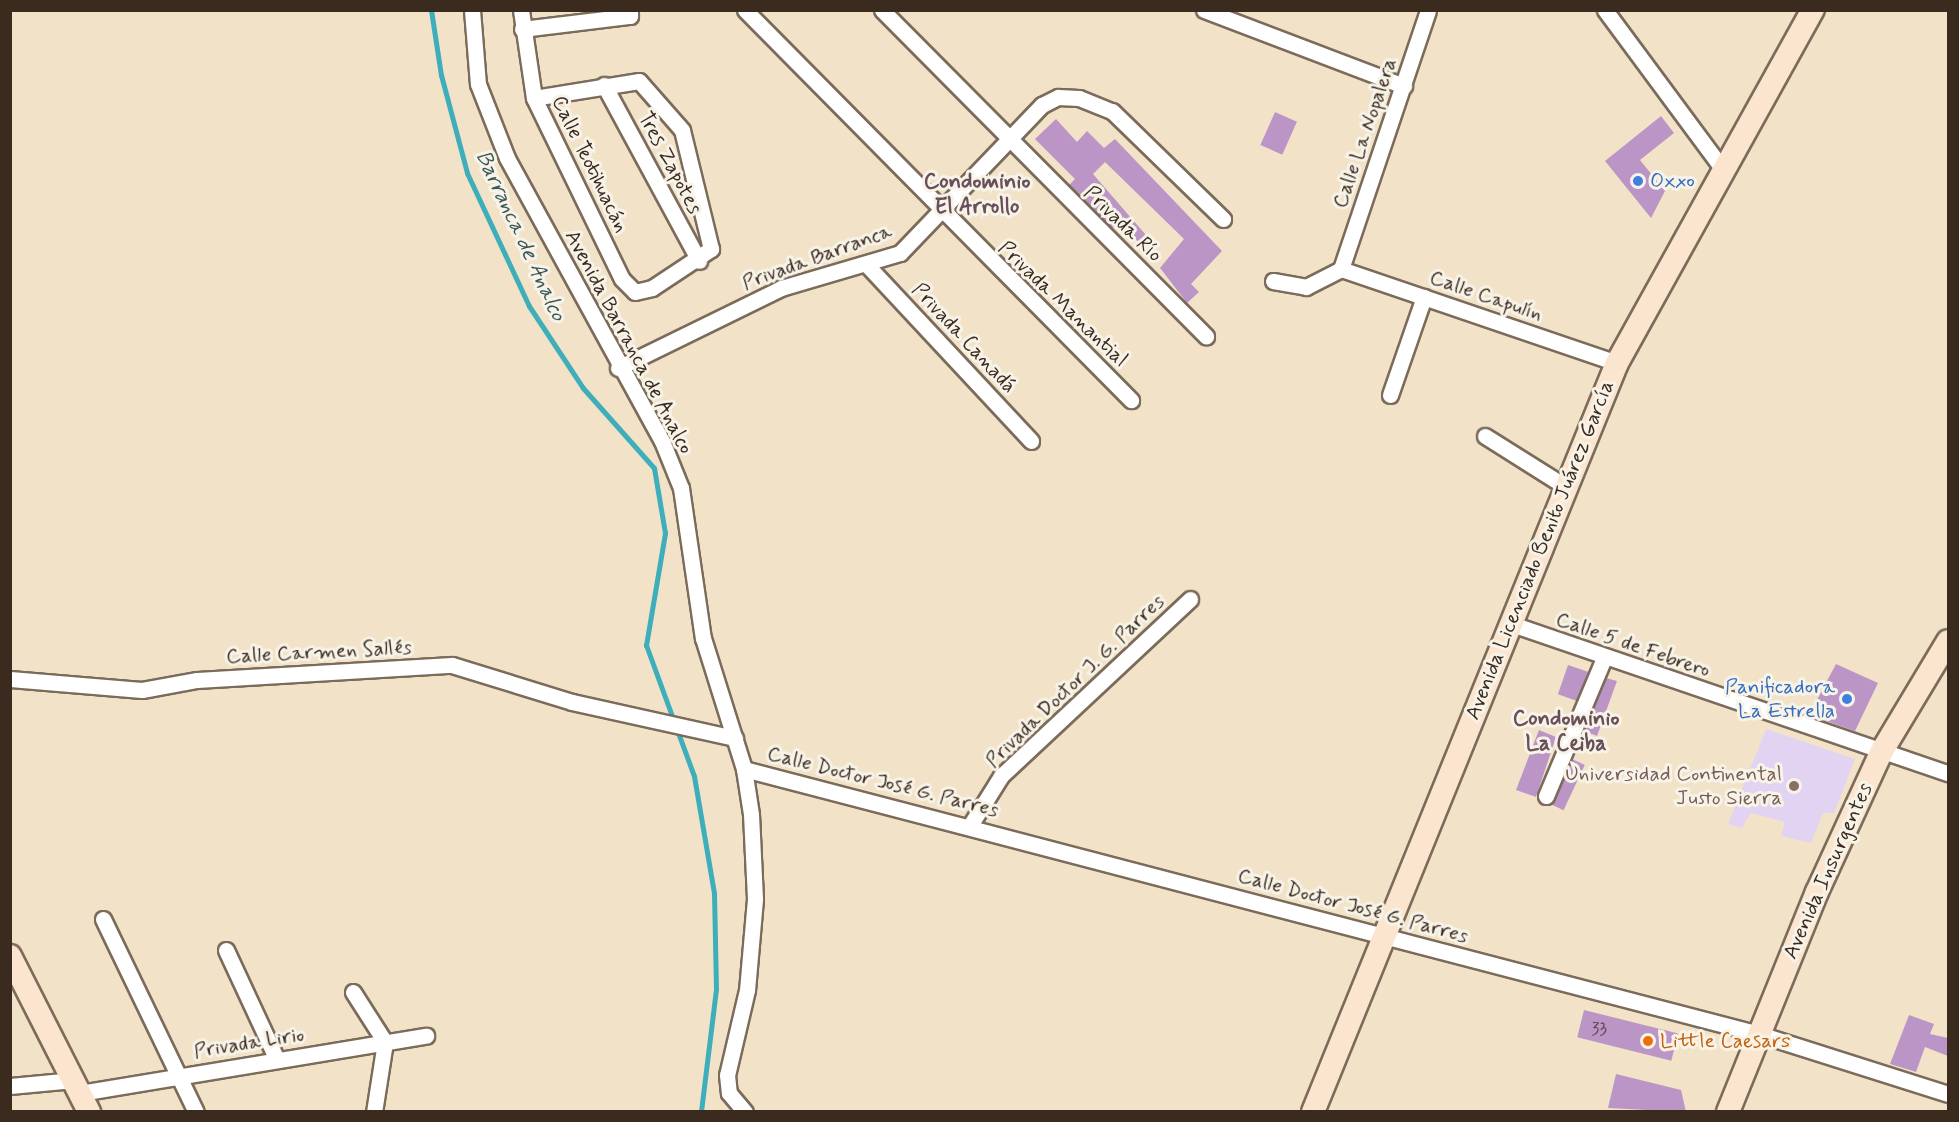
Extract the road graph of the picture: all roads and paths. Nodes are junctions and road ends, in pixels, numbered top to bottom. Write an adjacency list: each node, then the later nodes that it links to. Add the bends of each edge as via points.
1 (472, 10): 25 (street, Avenida Barranca de Analco, via 478,84 507,158)
2 (521, 10): 10 (street, Calle Teotihuacán)
3 (745, 10): 16 (street, Privada Manantial)
4 (882, 10): 14 (street, Privada Río)
5 (1204, 10): 12 (street)
6 (1428, 10): 12 (street, Calle La Nopalera)
7 (1605, 10): 15 (street)
8 (1813, 10): 15 (main road, Avenida Licenciado Benito Juárez García)
9 (630, 13): 10 (street)
10 (522, 29): 13 (street, Calle Teotihuacán)
11 (604, 85): 13 (street); 18 (street, Tres Zapotes); 18 (street, via 639,81 682,130 711,236 711,249)
12 (1404, 86): 20 (street, Calle La Nopalera)
13 (534, 98): 18 (street, Calle Teotihuacán, via 622,279 635,292)
14 (1010, 143): 16 (street, Privada Barranca); 17 (street, Privada Barranca, via 1042,105 1058,97 1079,98 1112,111); 23 (street, Privada Río)
15 (1721, 167): 24 (main road, Avenida Licenciado Benito Juárez García)
16 (939, 212): 19 (street, Privada Barranca, via 900,253); 27 (street, Privada Manantial)
17 (1223, 219)
18 (699, 261)
19 (866, 264): 25 (street, Privada Barranca, via 781,288); 29 (street, Privada Canadá)
20 (1341, 269): 21 (street, via 1306,287); 22 (street, Calle Capulín)
21 (1273, 281)
22 (1424, 297): 24 (street, Calle Capulín); 26 (street)
23 (1206, 336)
24 (1617, 363): 30 (main road, Avenida Licenciado Benito Juárez García)
25 (618, 368): 36 (street, Avenida Barranca de Analco, via 662,441 681,488 703,638)
26 (1390, 394)
27 (1131, 400)
28 (1485, 436): 30 (street)
29 (1031, 441)
30 (1566, 488): 32 (main road, Avenida Licenciado Benito Juárez García)
31 (1190, 599): 41 (street, Privada Doctor J. G. Parres, via 1001,776)
32 (1509, 623): 34 (street, Calle 5 de Febrero); 43 (main road, Avenida Licenciado Benito Juárez García)
33 (1948, 641): 37 (main road, Avenida Insurgentes)
34 (1604, 658): 37 (street, Calle 5 de Febrero); 40 (street)
35 (10, 679): 36 (street, Calle Carmen Sallés, via 142,690 197,680 452,665)
36 (735, 738): 38 (street, Avenida Barranca de Analco)
37 (1882, 752): 39 (street, Calle 5 de Febrero); 47 (main road, Avenida Insurgentes)
38 (744, 769): 41 (street, Calle Doctor José G. Parres); 57 (street, Avenida Barranca de Analco, via 755,899 747,990 727,1075 729,1093)
39 (1948, 773)
40 (1546, 796)
41 (971, 824): 43 (street, Calle Doctor José G. Parres)
42 (103, 919): 51 (street)
43 (1382, 936): 47 (street, Calle Doctor José G. Parres); 58 (main road, Avenida Licenciado Benito Juárez García)
44 (226, 950): 50 (street)
45 (10, 956): 54 (main road)
46 (353, 992): 49 (street)
47 (1759, 1034): 53 (street, Calle Doctor José G. Parres); 59 (main road, Avenida Insurgentes)
48 (426, 1035): 49 (street, Privada Lirio)
49 (385, 1042): 50 (street, Privada Lirio); 56 (street)
50 (278, 1060): 51 (street, Privada Lirio)
51 (179, 1076): 54 (street, Privada Lirio); 55 (street)
52 (10, 1086): 54 (street, Privada Lirio)
53 (1948, 1094)
54 (81, 1095)
55 (196, 1112)
56 (374, 1112)
57 (745, 1112)
58 (1313, 1112)
59 (1728, 1112)

